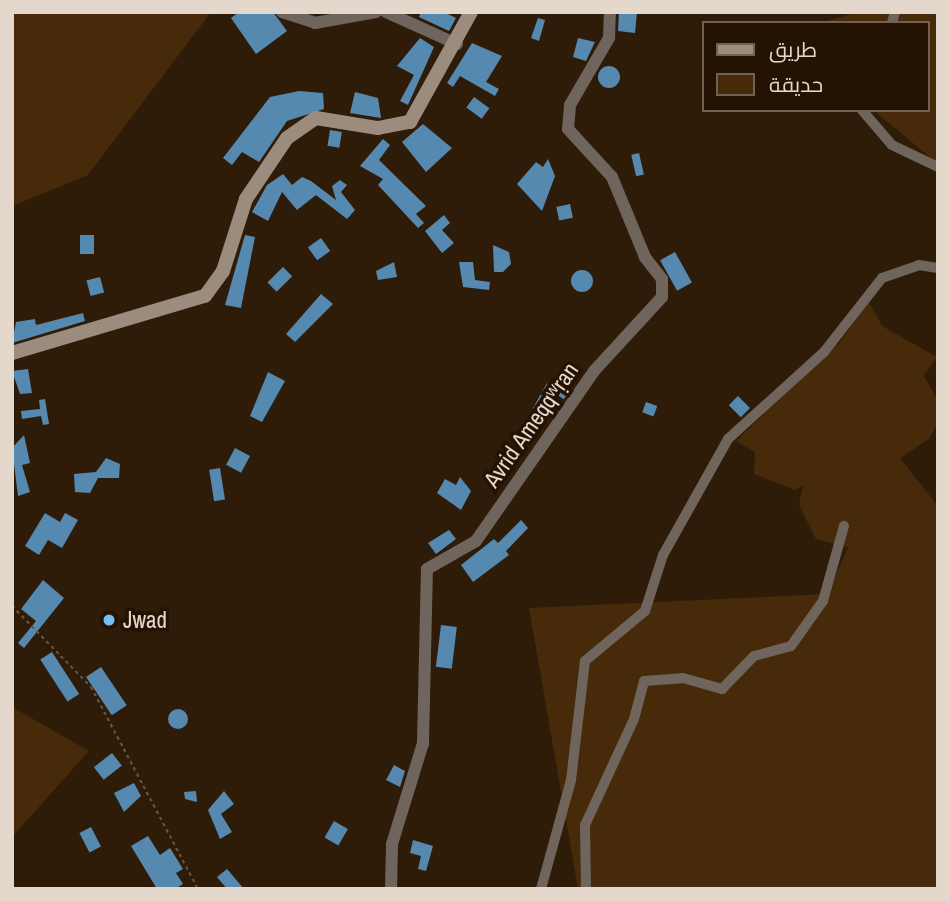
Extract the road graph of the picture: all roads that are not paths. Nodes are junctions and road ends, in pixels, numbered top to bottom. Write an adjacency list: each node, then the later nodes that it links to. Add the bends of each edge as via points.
1 (282, 12): 2 (street, via 315,23)
2 (376, 12)
3 (386, 12): 6 (street)
4 (471, 12): 6 (main road)
5 (610, 12): 12 (street, Avrid Ameqqʷṛan, via 609,38 570,105 568,129 612,177 645,257 662,279 662,297 594,371 476,541 427,569 423,743 392,844)
6 (457, 44): 10 (main road, via 429,99 405,125 377,128 316,118 287,138 246,199 223,271 205,296)
7 (864, 112): 8 (street, via 892,145)
8 (938, 167)
9 (938, 268): 13 (street, via 919,265 881,278 824,352 728,439 663,555 640,618 585,661 571,780)
10 (12, 354)
11 (844, 526): 14 (street, via 823,601 791,646 754,656 722,689 694,679 644,681 634,719 585,825)
12 (391, 889)
13 (541, 889)
14 (586, 889)

